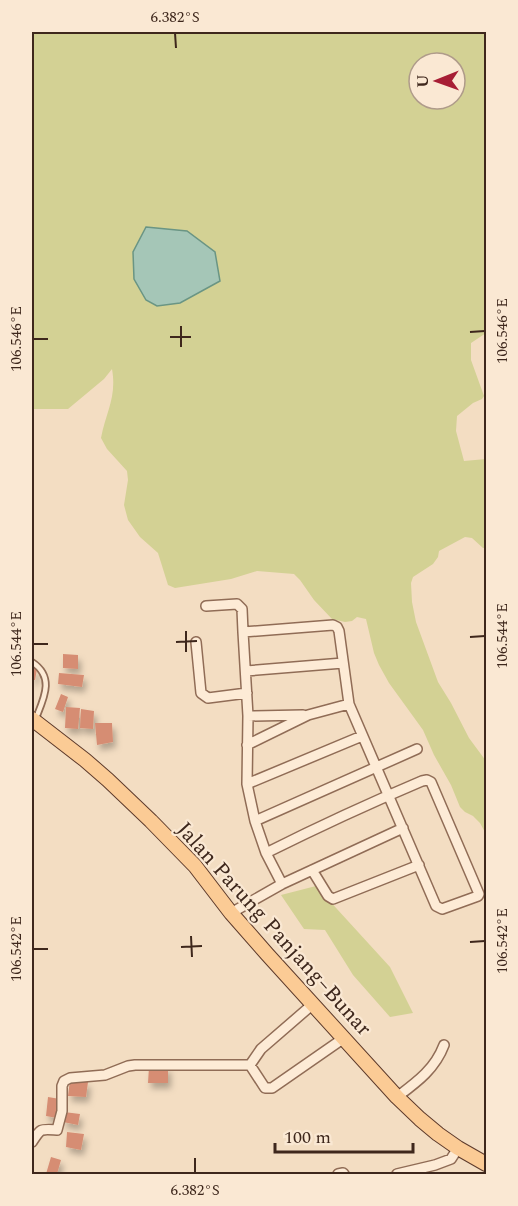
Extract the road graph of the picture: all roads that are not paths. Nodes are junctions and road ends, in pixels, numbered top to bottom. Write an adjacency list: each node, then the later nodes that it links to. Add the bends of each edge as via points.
1 (206, 606): 2 (street, via 237,604 242,609)
2 (243, 632): 5 (street, via 333,625 339,631); 6 (street)
3 (196, 642): 7 (street, via 201,693 208,698)
4 (32, 662): 11 (lane, via 43,672 46,684 45,696)
5 (343, 663): 6 (street); 8 (street)
6 (246, 671): 7 (street)
7 (247, 693): 10 (street)
8 (349, 704): 9 (street); 12 (street)
9 (308, 715): 10 (street); 13 (street)
10 (248, 716): 13 (street)
11 (33, 720): 24 (main road, Jalan Parung Panjang–Bunar, via 108,780 151,821 195,866)
12 (362, 736): 15 (street); 16 (street)
13 (247, 745): 16 (street)
14 (417, 749): 15 (street)
15 (376, 766): 17 (street); 18 (street)
16 (247, 784): 18 (street)
17 (389, 795): 19 (street); 20 (street); 21 (street, via 422,781 431,782 478,896 439,908)
18 (255, 821): 20 (street)
19 (403, 828): 21 (street); 22 (street)
20 (266, 853): 23 (street)
21 (419, 865): 22 (street, via 333,899)
22 (312, 870): 23 (street)
23 (282, 884): 24 (street)
24 (231, 914): 25 (main road, Jalan Parung Panjang–Bunar)
25 (313, 1004): 26 (main road, Jalan Parung Panjang–Bunar); 28 (street, via 261,1049)
26 (345, 1038): 28 (street, via 272,1088 265,1088); 29 (main road, Jalan Parung Panjang–Bunar)
27 (444, 1046): 29 (street, via 430,1070)
28 (250, 1065): 30 (street, via 135,1065 105,1075 70,1078 62,1086 57,1130 39,1131)
29 (397, 1097): 31 (main road, Jalan Parung Panjang–Bunar)
30 (32, 1142)
31 (458, 1148): 32 (main road, Jalan Parung Panjang–Bunar); 35 (street, via 451,1159)
32 (486, 1164)
33 (338, 1174): 34 (street)
34 (344, 1174)
35 (397, 1174)

